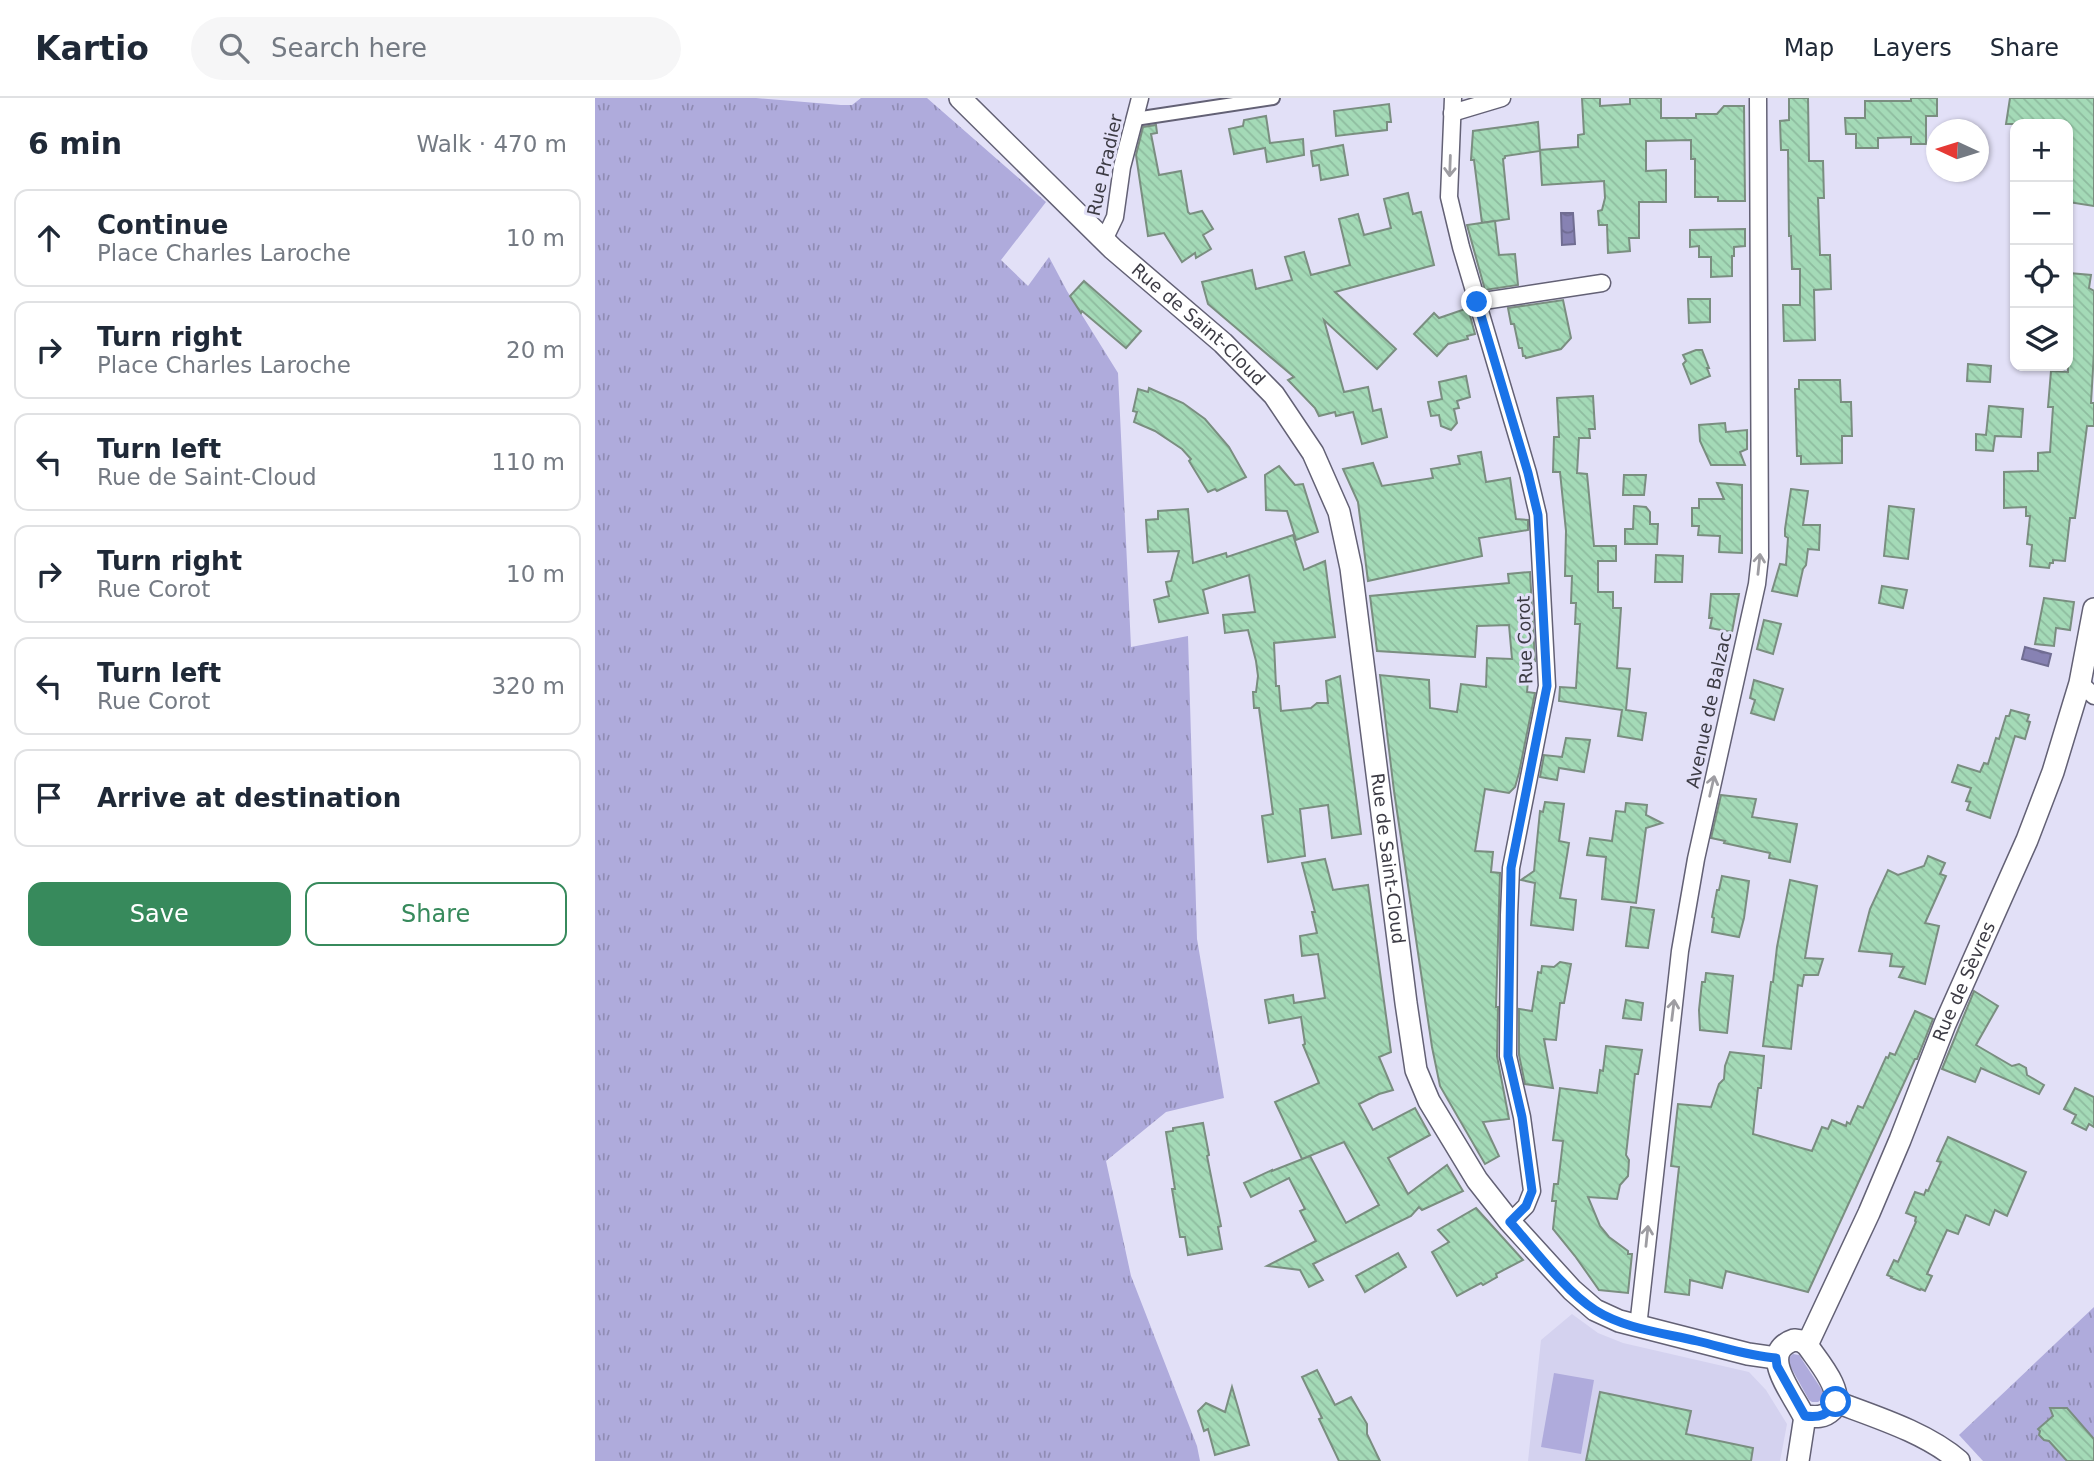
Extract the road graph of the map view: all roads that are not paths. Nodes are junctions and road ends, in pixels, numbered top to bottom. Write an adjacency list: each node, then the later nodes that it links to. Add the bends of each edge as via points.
1 (960, 98): 8 (main road, Rue de Saint-Cloud)
2 (1140, 98): 7 (street, Rue Pradier)
3 (1273, 98): 7 (street)
4 (1502, 98): 6 (street)
5 (1758, 98): 14 (street, Avenue de Balzac, one-way to 5, via 1679,951 1761,557)
6 (1452, 105): 10 (street, Rue Corot, one-way to 10, via 1449,197)
7 (1135, 119): 8 (street, Rue Pradier)
8 (1109, 244): 13 (main road, Rue de Saint-Cloud, via 1223,343 1274,395 1313,453 1339,512 1363,651 1416,1070 1429,1101 1477,1180)
9 (1602, 283): 10 (street)
10 (1477, 302): 13 (street, Rue Corot, via 1538,515 1547,686 1511,868 1508,1056 1532,1191 1526,1206)
11 (2094, 610): 12 (main road, Rue de Sèvres)
12 (2089, 687): 15 (main road, Rue de Sèvres, via 1869,1213)
13 (1510, 1222): 14 (main road, Rue de Saint-Cloud, via 1595,1310)
14 (1638, 1327): 16 (main road, Rue de Saint-Cloud)
15 (1807, 1345): 16 (main road, via 1794,1340 1784,1343); 17 (main road, via 1836,1390)
16 (1776, 1358): 18 (main road)
17 (1836, 1402): 18 (main road, via 1826,1414); 20 (main road, via 1915,1434)
18 (1805, 1416): 19 (main road)
19 (1798, 1461)
20 (1959, 1461)

